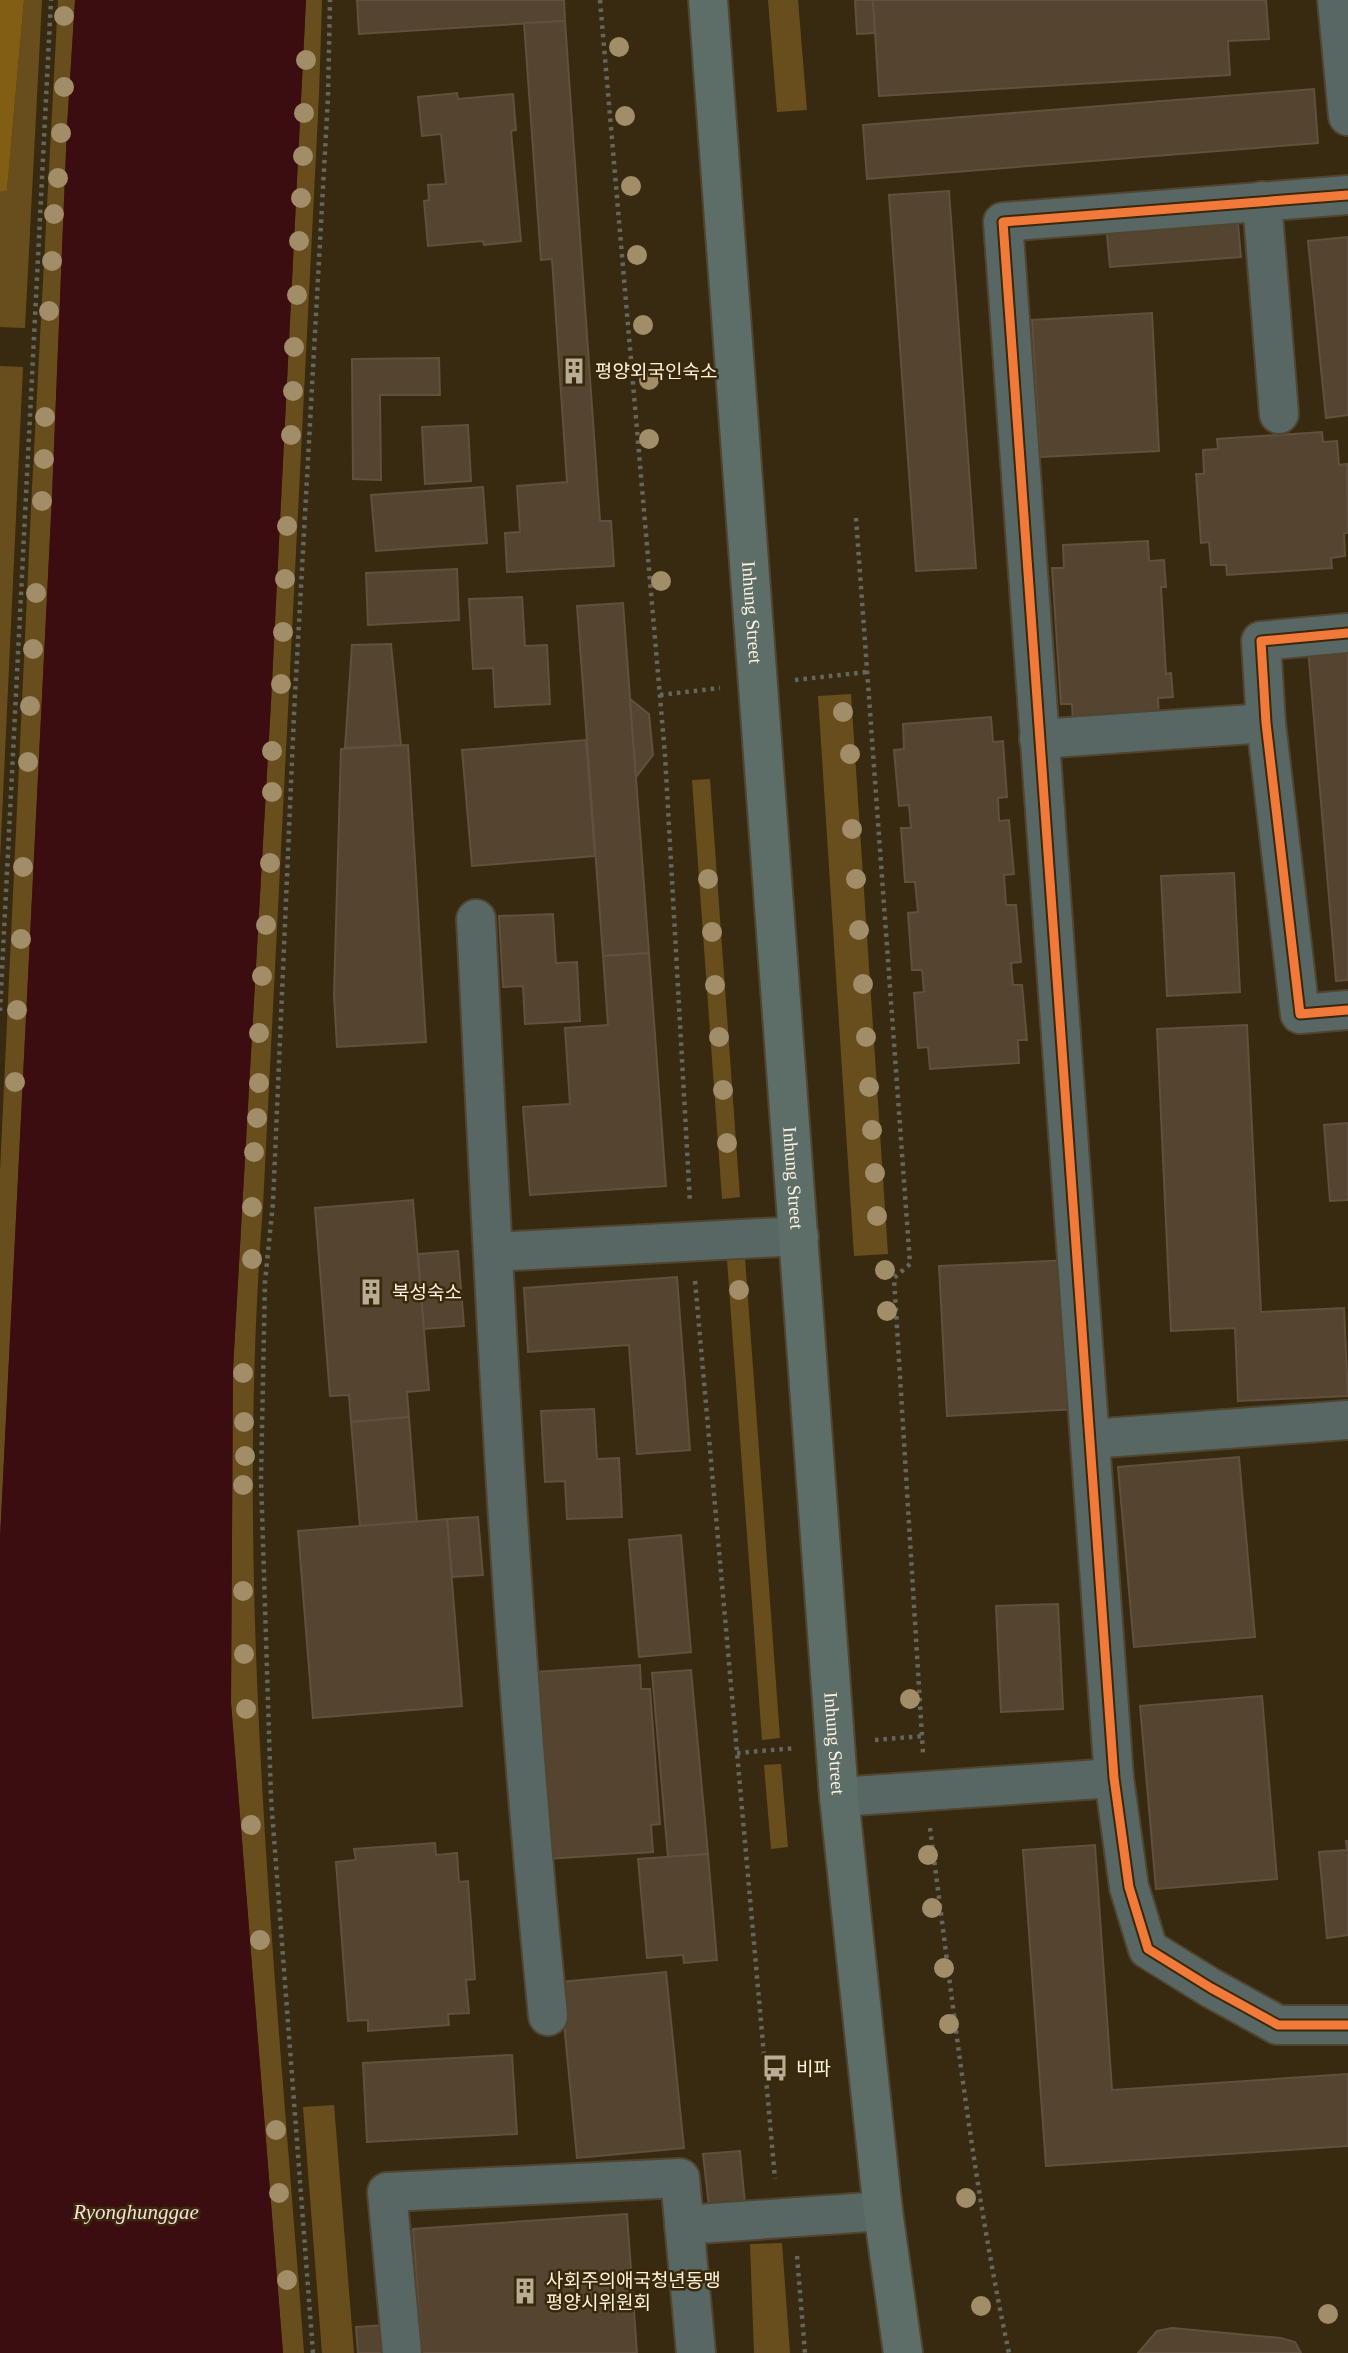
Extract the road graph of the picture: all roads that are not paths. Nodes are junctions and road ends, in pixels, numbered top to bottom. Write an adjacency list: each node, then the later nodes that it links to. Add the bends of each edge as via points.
1 (709, 0): 12 (main road, Inhung Street)
2 (1337, 0): 3 (street)
3 (1348, 116)
4 (1348, 195): 5 (street)
5 (1262, 201): 6 (street); 9 (street, via 1003,222)
6 (1279, 414)
7 (1348, 633): 8 (street, via 1261,640)
8 (1266, 723): 9 (street); 11 (street, via 1300,1014)
9 (1039, 739): 15 (street)
10 (476, 919): 13 (street)
11 (1348, 1010)
12 (799, 1236): 13 (street); 17 (main road, Inhung Street)
13 (493, 1252): 18 (street, via 528,1823)
14 (1348, 1420): 15 (street)
15 (1090, 1439): 16 (street)
16 (1114, 1778): 17 (street); 19 (street, via 1129,1887 1148,1949 1278,2025)
17 (839, 1797): 20 (main road, Inhung Street)
18 (548, 2016)
19 (1348, 2025)
20 (883, 2211): 21 (street); 24 (main road, Inhung Street)
21 (684, 2225): 22 (street, via 680,2178 387,2192); 23 (street)
22 (402, 2353)
23 (696, 2353)
24 (904, 2353)

